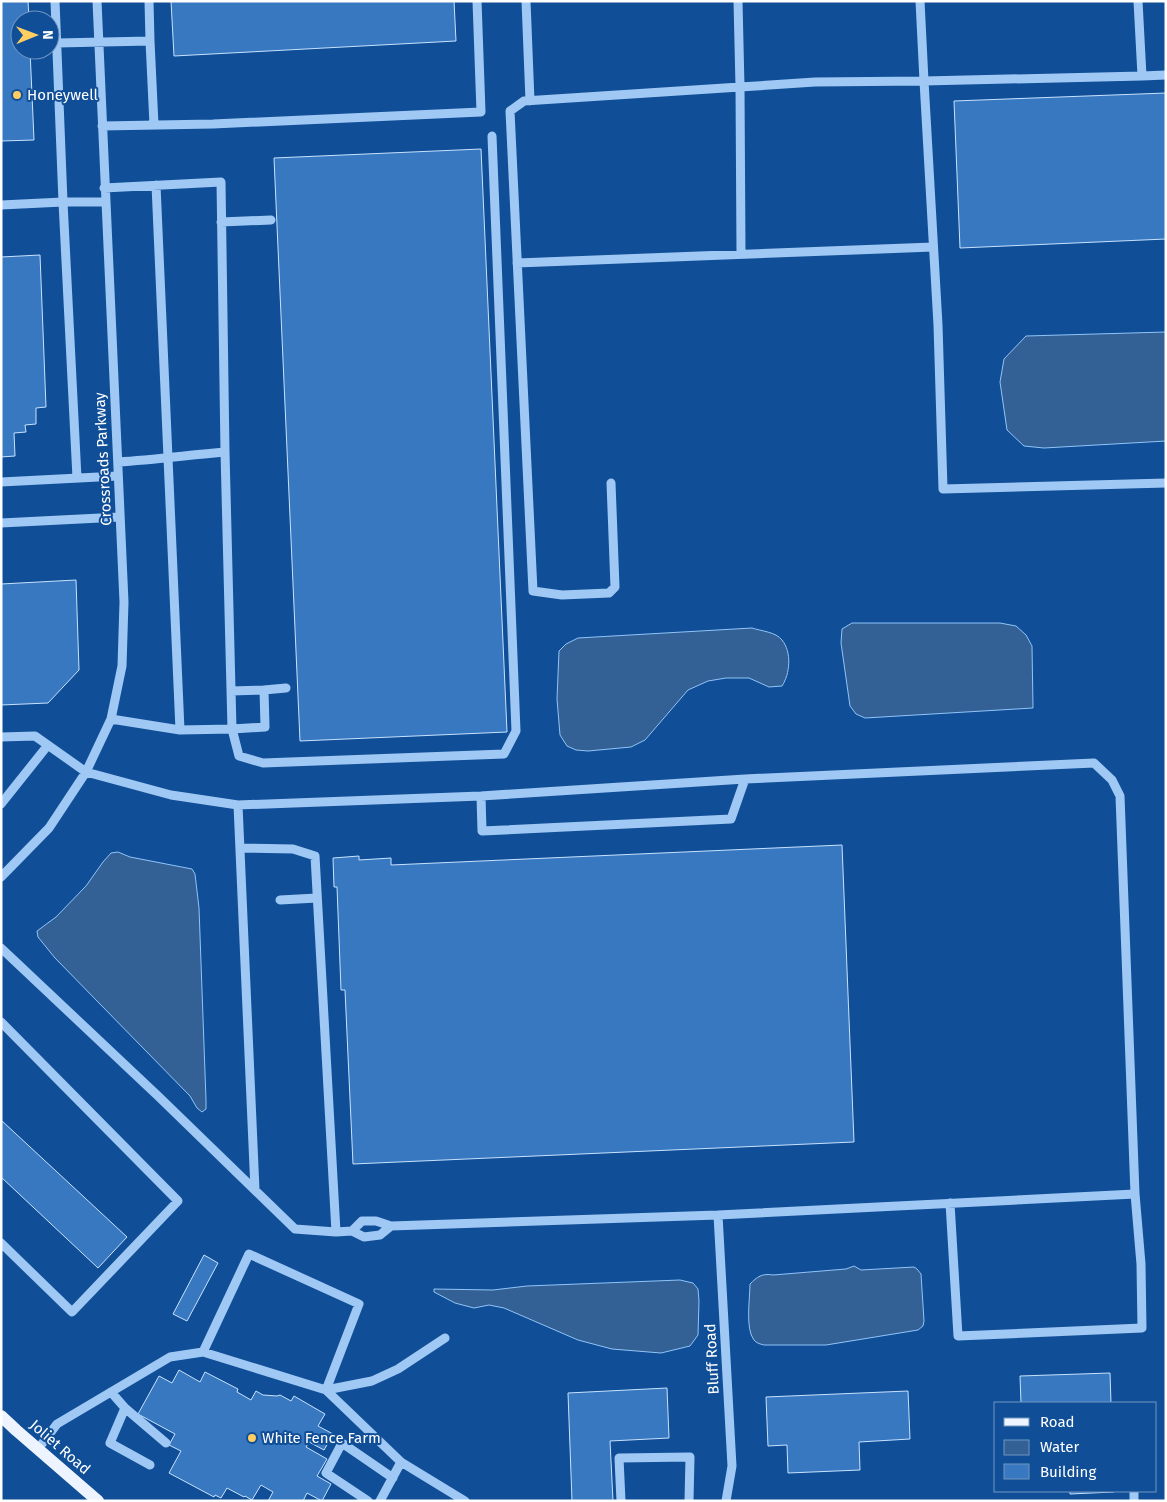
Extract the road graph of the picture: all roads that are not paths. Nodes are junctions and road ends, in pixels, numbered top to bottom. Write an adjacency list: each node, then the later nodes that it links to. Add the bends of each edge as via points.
1 (97, 1): 8 (street, Crossroads Parkway)
2 (149, 1): 9 (street)
3 (477, 1): 17 (street, via 481,112)
4 (526, 1): 16 (street)
5 (738, 1): 15 (street)
6 (920, 1): 14 (street)
7 (1138, 1): 13 (street)
8 (98, 41): 9 (street); 10 (street); 18 (street, Crossroads Parkway)
9 (150, 41): 17 (street)
10 (60, 42)
11 (58, 60): 22 (street)
12 (1166, 75): 13 (street)
13 (1142, 76): 14 (street)
14 (924, 81): 15 (street, via 815,82); 27 (street)
15 (740, 87): 16 (street); 28 (street)
16 (530, 101): 29 (street, via 524,101 510,111)
17 (154, 125): 18 (street)
18 (102, 126): 21 (street, Crossroads Parkway)
19 (492, 136): 44 (street, via 516,731 504,754 263,763 239,756)
20 (156, 185): 21 (street); 26 (street, via 221,182); 31 (street)
21 (104, 188): 23 (street, Crossroads Parkway)
22 (62, 202): 23 (street); 24 (street); 34 (street)
23 (105, 202): 32 (street, Crossroads Parkway)
24 (1, 205)
25 (271, 220): 26 (street)
26 (221, 222): 30 (street)
27 (933, 247): 28 (street); 37 (street, via 943,489)
28 (741, 253): 29 (street)
29 (517, 263): 36 (street, via 533,591 562,595 609,593 615,587)
30 (225, 452): 31 (street); 42 (street)
31 (168, 458): 32 (street); 45 (street)
32 (118, 462): 33 (street, Crossroads Parkway)
33 (118, 476): 34 (street); 38 (street, Crossroads Parkway)
34 (77, 478): 35 (street)
35 (1, 482)
36 (611, 483)
37 (1166, 483)
38 (120, 518): 39 (street); 43 (street, Crossroads Parkway, via 124,602 122,666)
39 (1, 523)
40 (286, 688): 41 (street)
41 (264, 690): 42 (street); 44 (street, via 265,727)
42 (231, 691): 44 (street)
43 (111, 719): 45 (street); 48 (street, Crossroads Parkway)
44 (232, 729): 45 (street)
45 (180, 730)
46 (1, 737): 47 (street, via 35,736)
47 (48, 745): 48 (street); 51 (street)
48 (86, 772): 52 (street, via 171,795); 54 (street, Crossroads Parkway, via 49,828)
49 (745, 779): 50 (street); 50 (street, via 731,819 482,831); 60 (street, via 1094,763 1112,780 1120,796)
50 (481, 796): 52 (street)
51 (1, 804)
52 (238, 805): 53 (street)
53 (240, 848): 55 (street, via 293,849 314,856); 59 (street)
54 (1, 878)
55 (317, 898): 56 (street); 65 (street)
56 (280, 900)
57 (1, 948): 59 (street)
58 (1, 1022): 66 (street, via 178,1201 72,1312)
59 (255, 1190): 65 (street, via 295,1229)
60 (1135, 1194): 61 (street); 61 (street, via 1142,1328 958,1336)
61 (950, 1203): 62 (street)
62 (718, 1215): 63 (street); 84 (street, Bluff Road, via 732,1466)
63 (391, 1226): 64 (street, via 380,1235 364,1237); 64 (street, via 362,1221)
64 (352, 1231): 65 (street)
65 (336, 1232)
66 (1, 1243)
67 (445, 1338): 69 (street, via 398,1370 372,1381)
68 (203, 1352): 69 (street); 69 (street, via 249,1254 360,1304); 70 (street, via 170,1358)
69 (326, 1390): 75 (street)
70 (111, 1392): 71 (street); 74 (street, via 57,1424)
71 (125, 1408): 73 (street); 76 (street, via 110,1443)
72 (1, 1416): 74 (main road, Joliet Road)
73 (166, 1443)
74 (38, 1449): 78 (main road, Joliet Road)
75 (401, 1462): 77 (street); 81 (street)
76 (150, 1465)
77 (393, 1478): 79 (street, via 342,1443 326,1473); 80 (street)
78 (98, 1501)
79 (368, 1501)
80 (380, 1501)
81 (465, 1501)
82 (621, 1501): 83 (street, via 619,1458 690,1456)
83 (689, 1501)
84 (726, 1501)

